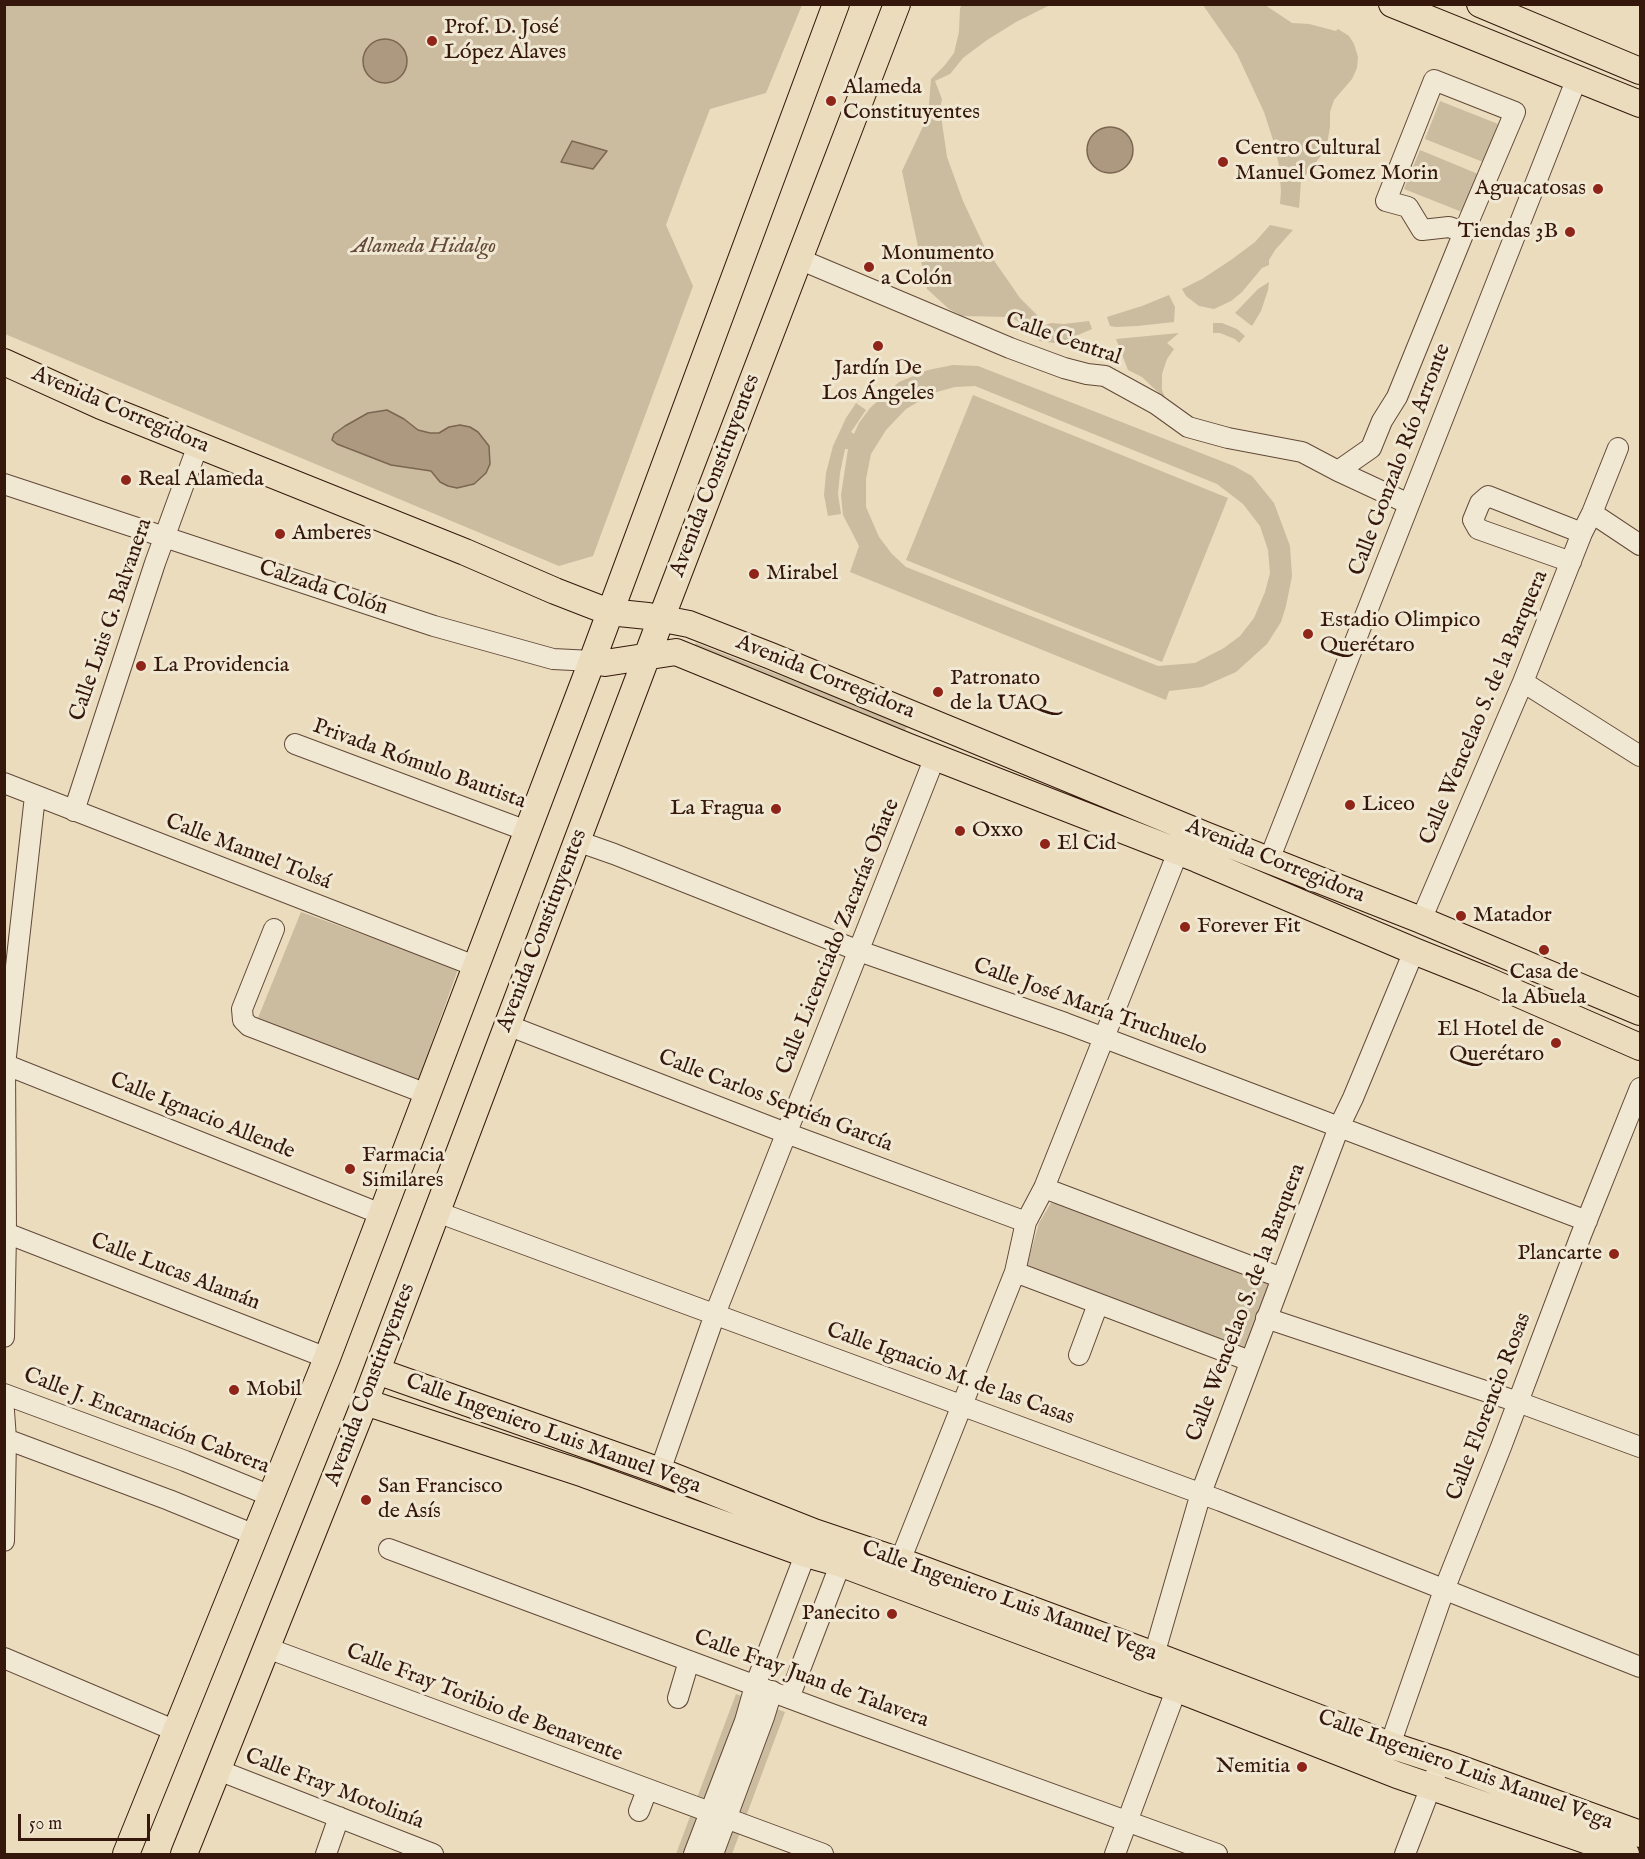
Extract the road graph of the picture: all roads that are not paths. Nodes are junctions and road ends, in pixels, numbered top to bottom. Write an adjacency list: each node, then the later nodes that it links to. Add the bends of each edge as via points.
1 (836, 4): 21 (main road)
2 (897, 4): 9 (main road, Avenida Constituyentes)
3 (1392, 4): 6 (main road)
4 (1480, 4): 5 (main road)
5 (1641, 71)
6 (1577, 78): 7 (main road); 15 (street, Calle Gonzalo Río Arronte)
7 (1641, 104)
8 (1456, 230): 8 (street, via 1386,201 1434,80 1515,112); 13 (street, via 1397,398 1371,448)
9 (799, 259): 13 (street, Calle Central, via 1010,348 1064,368 1105,376 1188,427 1302,452); 22 (main road, Avenida Constituyentes)
10 (4, 362): 11 (main road, Avenida Corregidora)
11 (198, 445): 18 (street, Calle Luis G. Balvanera); 21 (main road, Avenida Corregidora)
12 (1618, 448): 16 (street, Calle Wencelao S. de la Barquera)
13 (1338, 471): 15 (street, Calle Central)
14 (4, 484): 18 (street, Calzada Colón)
15 (1409, 504): 35 (street, Calle Gonzalo Río Arronte)
16 (1592, 513): 17 (street, Calle Wencelao S. de la Barquera); 19 (street)
17 (1582, 533): 20 (street, Calle Wencelao S. de la Barquera); 20 (street, via 1488,496 1480,503 1473,520 1478,529)
18 (165, 537): 24 (street, Calzada Colón, via 434,626 553,659); 31 (street, Calle Luis G. Balvanera)
19 (1641, 544)
20 (1571, 562): 25 (street, Calle Wencelao S. de la Barquera)
21 (609, 612): 22 (main road, Avenida Corregidora); 24 (main road)
22 (661, 619): 23 (main road, Avenida Constituyentes); 35 (main road, Avenida Corregidora, via 689,624 780,660)
23 (647, 657): 24 (main road, Calzada Colón); 28 (main road, Avenida Corregidora, via 676,652); 33 (main road, Avenida Constituyentes)
24 (592, 661): 32 (main road)
25 (1523, 682): 27 (street); 36 (street, Calle Wencelao S. de la Barquera)
26 (295, 744): 32 (street, Privada Rómulo Bautista)
27 (1641, 756)
28 (935, 757): 34 (main road, Avenida Corregidora); 38 (street, Calle Licenciado Zacarías Oñate)
29 (4, 783): 30 (street, Calle Manuel Tolsá)
30 (35, 796): 31 (street, Calle Manuel Tolsá); 45 (street)
31 (74, 811): 40 (street, Calle Manuel Tolsá)
32 (527, 831): 40 (main road)
33 (577, 841): 38 (street, Calle José María Truchuelo); 42 (main road, Avenida Constituyentes)
34 (1178, 852): 39 (main road, Avenida Corregidora); 43 (street)
35 (1269, 860): 36 (main road, Avenida Corregidora)
36 (1421, 920): 41 (main road, Avenida Corregidora)
37 (274, 929): 47 (street, via 242,1009 243,1020 249,1026)
38 (859, 951): 43 (street, Calle José María Truchuelo); 49 (street, Calle Licenciado Zacarías Oñate)
39 (1414, 951): 44 (main road, Avenida Corregidora); 48 (street, Calle Wencelao S. de la Barquera)
40 (475, 966): 47 (main road)
41 (1641, 1012)
42 (507, 1025): 49 (street, Calle Carlos Septién García); 51 (main road, Avenida Constituyentes)
43 (1105, 1038): 48 (street, Calle José María Truchuelo); 50 (street)
44 (1641, 1047)
45 (5, 1064): 52 (street, Calle Ignacio Allende); 55 (street)
46 (1641, 1088): 53 (street, Calle Florencio Rosas)
47 (426, 1094): 52 (main road)
48 (1339, 1127): 53 (street, Calle José María Truchuelo); 57 (street, Calle Wencelao S. de la Barquera)
49 (786, 1133): 54 (street, Calle Carlos Septién García); 59 (street, Calle Licenciado Zacarías Oñate)
50 (1044, 1188): 54 (street); 57 (street)
51 (437, 1212): 59 (street, Calle Ignacio M. de las Casas); 65 (main road, Avenida Constituyentes)
52 (381, 1214): 63 (main road)
53 (1587, 1221): 68 (street, Calle Florencio Rosas)
54 (1026, 1222): 56 (street)
55 (6, 1233): 61 (street); 63 (street, Calle Lucas Alamán)
56 (1015, 1272): 58 (street); 69 (street)
57 (1282, 1278): 60 (street, Calle Wencelao S. de la Barquera)
58 (1098, 1304): 62 (street); 64 (street)
59 (715, 1314): 69 (street, Calle Ignacio M. de las Casas); 75 (street, Calle Licenciado Zacarías Oñate)
60 (1266, 1318): 64 (street, Calle Wencelao S. de la Barquera); 68 (street)
61 (4, 1337)
62 (1079, 1355)
63 (327, 1358): 77 (main road)
64 (1250, 1361): 76 (street, Calle Wencelao S. de la Barquera)
65 (377, 1371): 67 (main road, Avenida Constituyentes); 71 (main road, Calle Ingeniero Luis Manuel Vega)
66 (4, 1394): 77 (street, Calle J. Encarnación Cabrera)
67 (365, 1402): 74 (main road, Calle Ingeniero Luis Manuel Vega); 85 (main road, Avenida Constituyentes)
68 (1518, 1402): 73 (street); 84 (street, Calle Florencio Rosas)
69 (962, 1404): 76 (street, Calle Ignacio M. de las Casas); 83 (street)
70 (4, 1410): 72 (street)
71 (560, 1437): 74 (street); 75 (main road, Calle Ingeniero Luis Manuel Vega)
72 (6, 1439): 78 (street); 79 (street)
73 (1641, 1447)
74 (551, 1464): 80 (main road, Calle Ingeniero Luis Manuel Vega)
75 (660, 1472): 80 (main road, Calle Ingeniero Luis Manuel Vega)
76 (1201, 1493): 84 (street, Calle Ignacio M. de las Casas); 86 (street, Calle Wencelao S. de la Barquera)
77 (271, 1496): 78 (main road)
78 (255, 1535): 93 (main road)
79 (4, 1541)
80 (810, 1543): 82 (main road, Calle Ingeniero Luis Manuel Vega); 91 (street)
81 (389, 1549): 88 (street, Calle Fray Juan de Talavera)
82 (845, 1553): 83 (main road, Calle Ingeniero Luis Manuel Vega); 90 (main road, Calle Ingeniero Luis Manuel Vega); 91 (street)
83 (900, 1561): 86 (main road, Calle Ingeniero Luis Manuel Vega)
84 (1444, 1590): 89 (street, Calle Ignacio M. de las Casas); 94 (street, Calle Florencio Rosas)
85 (267, 1648): 96 (main road, Avenida Constituyentes); 99 (street, Calle Fray Toribio de Benavente)
86 (1154, 1655): 90 (main road, Calle Ingeniero Luis Manuel Vega)
87 (4, 1658): 93 (street)
88 (689, 1661): 91 (street, Calle Fray Juan de Talavera); 92 (street)
89 (1641, 1667)
90 (1172, 1679): 94 (main road, Calle Ingeniero Luis Manuel Vega); 97 (main road, Calle Ingeniero Luis Manuel Vega); 103 (street)
91 (772, 1692): 101 (street, via 745,1721); 103 (street, Calle Fray Juan de Talavera)
92 (678, 1698)
93 (176, 1731): 105 (main road)
94 (1398, 1747): 95 (main road, Calle Ingeniero Luis Manuel Vega); 97 (street, Calle Florencio Rosas)
95 (1442, 1762): 98 (street); 104 (main road, Calle Ingeniero Luis Manuel Vega)
96 (218, 1770): 102 (street, Calle Fray Motolinía); 106 (main road, Avenida Constituyentes)
97 (1397, 1776): 98 (main road, Calle Ingeniero Luis Manuel Vega)
98 (1430, 1787): 114 (street); 115 (main road, Calle Ingeniero Luis Manuel Vega)
99 (647, 1790): 100 (street); 101 (street, Calle Fray Toribio de Benavente)
100 (639, 1811)
101 (718, 1816): 109 (street); 110 (street); 111 (street, Calle Fray Toribio de Benavente)
102 (339, 1817): 107 (street); 108 (street, Calle Fray Motolinía)
103 (1127, 1822): 112 (street); 113 (street, Calle Fray Juan de Talavera)
104 (1641, 1834)
105 (126, 1854)
106 (184, 1854)
107 (326, 1854)
108 (433, 1854)
109 (694, 1854)
110 (713, 1854)
111 (823, 1854)
112 (1115, 1854)
113 (1217, 1854)
114 (1405, 1854)
115 (1626, 1854)

